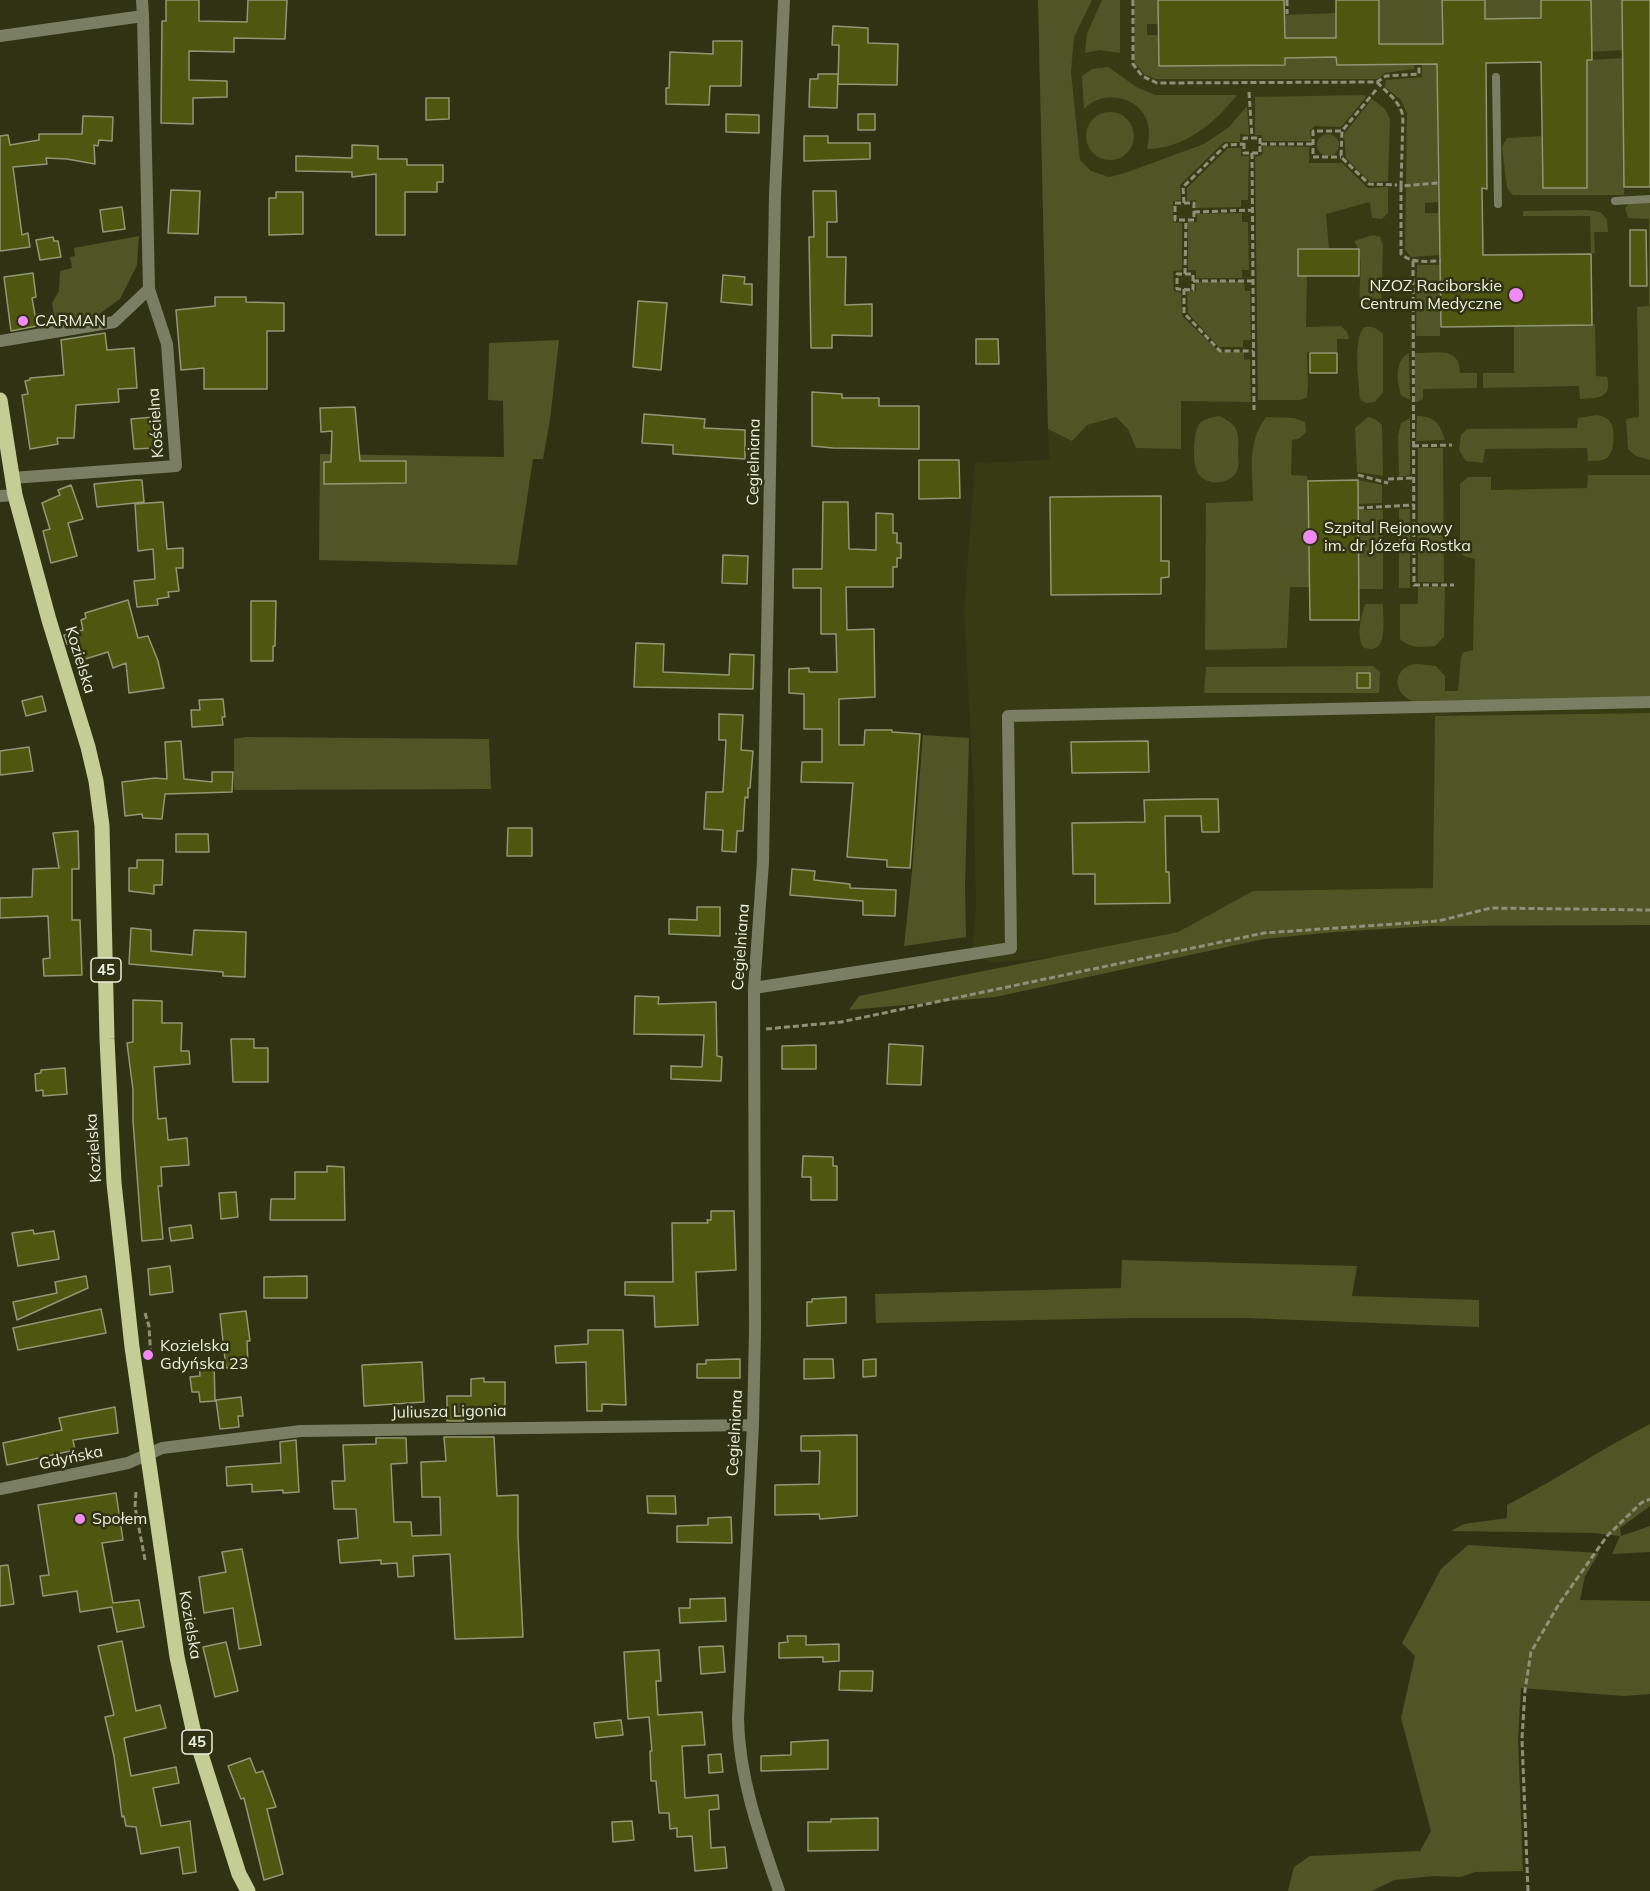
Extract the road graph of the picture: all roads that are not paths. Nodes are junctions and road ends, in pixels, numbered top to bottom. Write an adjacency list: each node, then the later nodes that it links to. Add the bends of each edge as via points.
1 (142, 0): 3 (street, Kościelna)
2 (784, 0): 15 (street, Cegielniana, via 775,195 764,838)
3 (143, 16): 4 (street); 9 (street, Kościelna)
4 (0, 36)
5 (1496, 77): 8 (lane)
6 (1650, 199): 7 (lane)
7 (1615, 201)
8 (1498, 204)
9 (149, 289): 10 (street, via 114,322); 12 (street, Kościelna, via 167,344 176,466)
10 (0, 341)
11 (0, 400): 12 (main road, Kozielska / 45)
12 (12, 478): 13 (main road, Kozielska / 45)
13 (8, 496): 17 (main road, Kozielska / 45, via 96,781 102,826 114,1183)
14 (1650, 702): 15 (street, via 1008,716 1011,948)
15 (754, 988): 16 (street, Cegielniana)
16 (753, 1425): 17 (street, Juliusza Ligonia, via 301,1431 162,1448); 20 (street, Cegielniana, via 740,1755)
17 (147, 1454): 18 (street, Gdyńska, via 128,1463); 19 (main road, Kozielska / 45, via 184,1690 239,1874)
18 (0, 1489)
19 (248, 1891)
20 (779, 1891)

